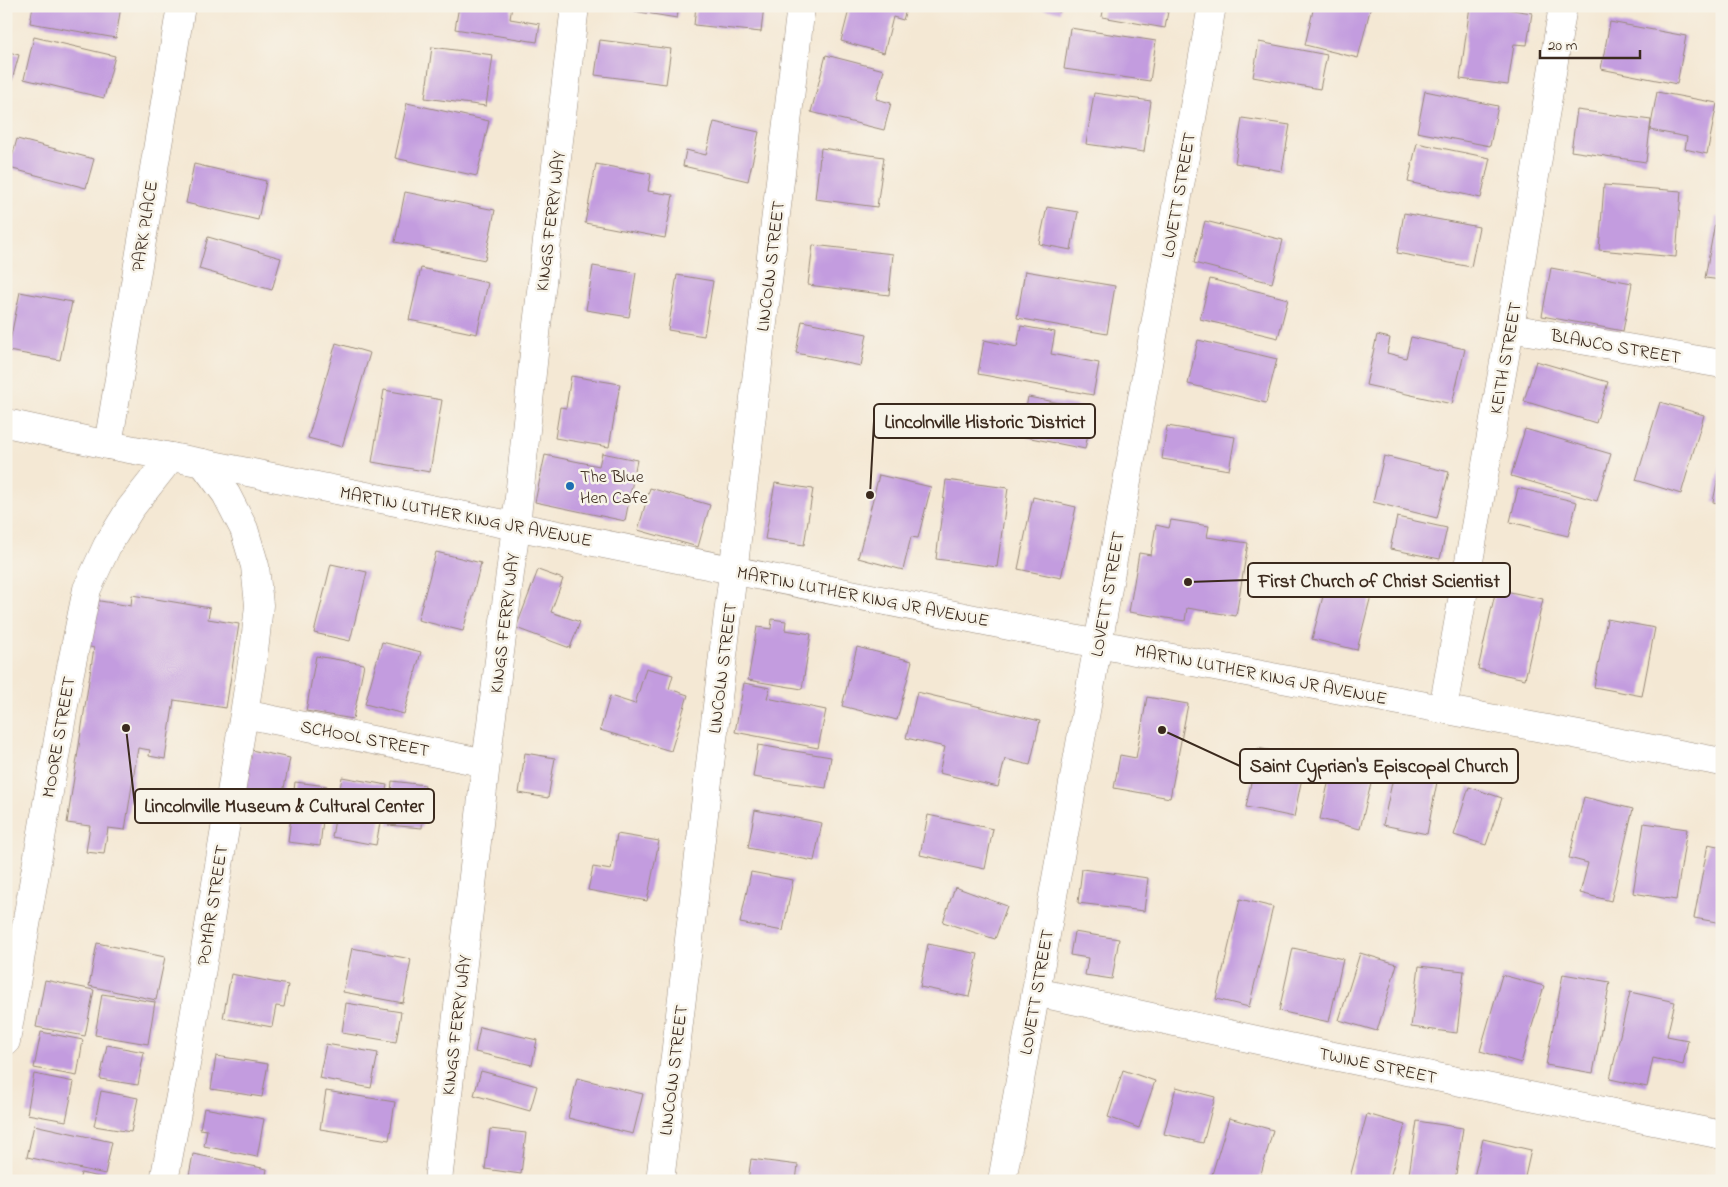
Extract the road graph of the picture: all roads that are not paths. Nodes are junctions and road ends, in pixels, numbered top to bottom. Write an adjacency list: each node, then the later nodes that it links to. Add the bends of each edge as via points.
1 (181, 6): 9 (street, PARK PLACE)
2 (575, 6): 12 (street, KINGS FERRY WAY)
3 (801, 6): 13 (street, LINCOLN STREET)
4 (1212, 6): 14 (street, LOVETT STREET)
5 (1564, 6): 6 (street, KEITH STREET)
6 (1510, 328): 7 (street, BLANCO STREET); 15 (street, KEITH STREET)
7 (1722, 364)
8 (6, 423): 9 (street, MARTIN LUTHER KING JR AVENUE)
9 (108, 445): 10 (street, MARTIN LUTHER KING JR AVENUE)
10 (171, 457): 11 (street, MARTIN LUTHER KING JR AVENUE); 20 (street, MOORE STREET, via 130,508 87,589)
11 (203, 463): 12 (street, MARTIN LUTHER KING JR AVENUE); 16 (street, POMAR STREET, via 226,494 244,529 255,566 258,604)
12 (516, 526): 13 (street, MARTIN LUTHER KING JR AVENUE); 18 (street, KINGS FERRY WAY)
13 (734, 571): 14 (street, MARTIN LUTHER KING JR AVENUE); 24 (street, LINCOLN STREET)
14 (1098, 644): 15 (street, MARTIN LUTHER KING JR AVENUE); 19 (street, LOVETT STREET)
15 (1443, 709): 17 (street, MARTIN LUTHER KING JR AVENUE)
16 (244, 714): 18 (street, SCHOOL STREET); 22 (street, POMAR STREET)
17 (1722, 762)
18 (486, 763): 23 (street, KINGS FERRY WAY)
19 (1036, 992): 21 (street, TWINE STREET); 25 (street, LOVETT STREET)
20 (6, 1041)
21 (1722, 1135)
22 (164, 1181)
23 (438, 1181)
24 (660, 1181)
25 (1002, 1181)

